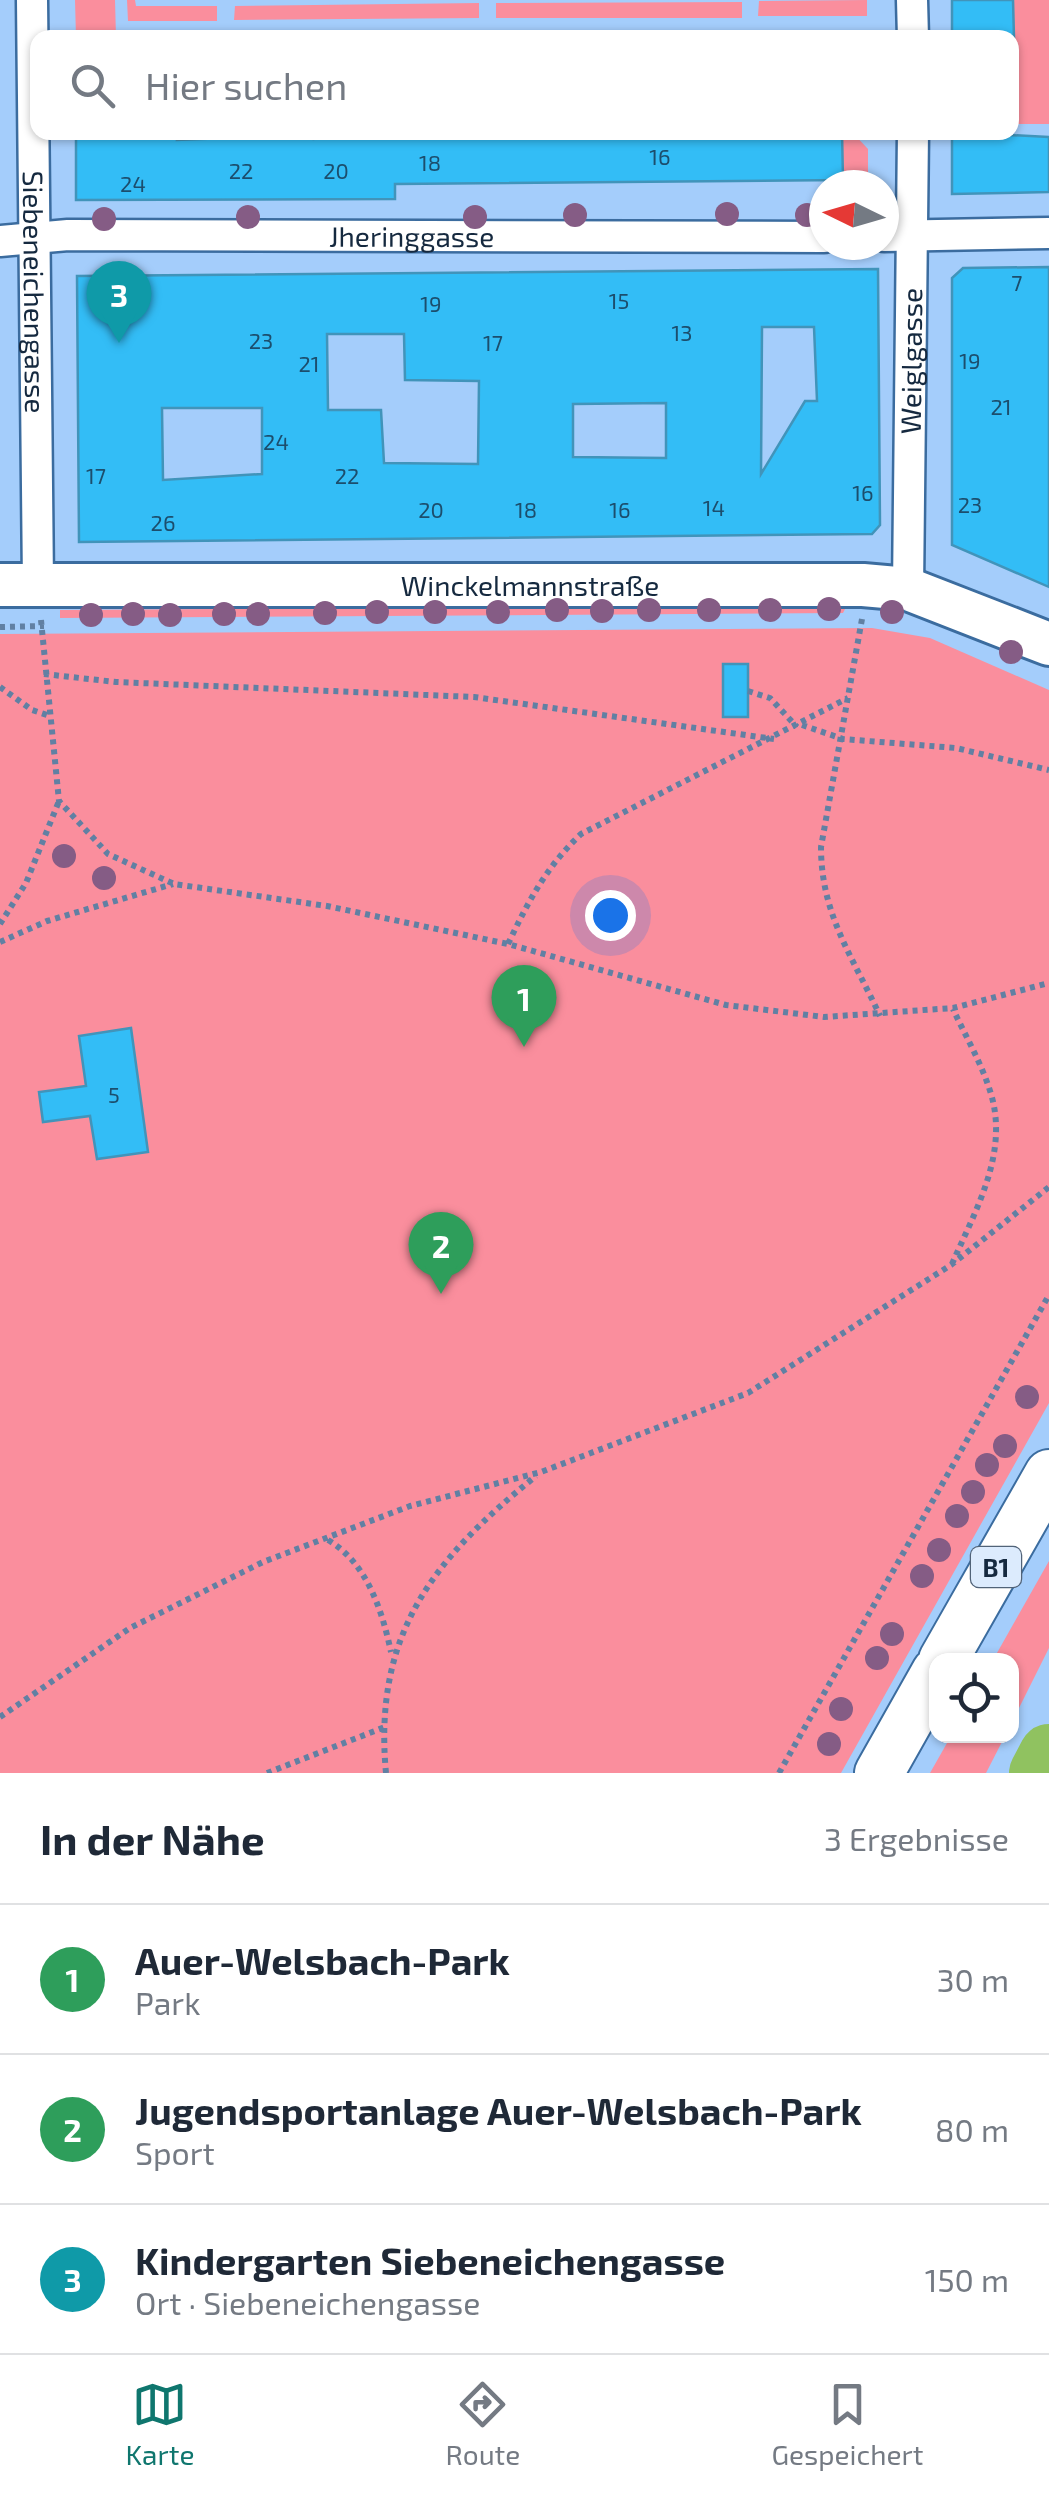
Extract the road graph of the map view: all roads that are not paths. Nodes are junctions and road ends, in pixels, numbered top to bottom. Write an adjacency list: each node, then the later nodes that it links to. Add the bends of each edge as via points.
1 (32, 0): 3 (street, Siebeneichengasse)
2 (912, 0): 4 (street)
3 (32, 30)
4 (912, 30)
5 (33, 140): 10 (street, Siebeneichengasse)
6 (912, 140): 8 (street, Weiglgasse)
7 (1049, 233): 8 (street)
8 (899, 235): 12 (street, Weiglgasse)
9 (809, 236): 10 (street, Jheringgasse)
10 (33, 238): 11 (street, Jheringgasse); 13 (street, Siebeneichengasse)
11 (0, 241)
12 (908, 589): 13 (main road, Winckelmannstraße, via 861,612); 14 (main road, Winckelmannstraße)
13 (27, 598)
14 (1049, 644)
15 (1049, 1474): 16 (main road, B1)
16 (947, 1653)
17 (929, 1684): 18 (main road)
18 (879, 1773)

